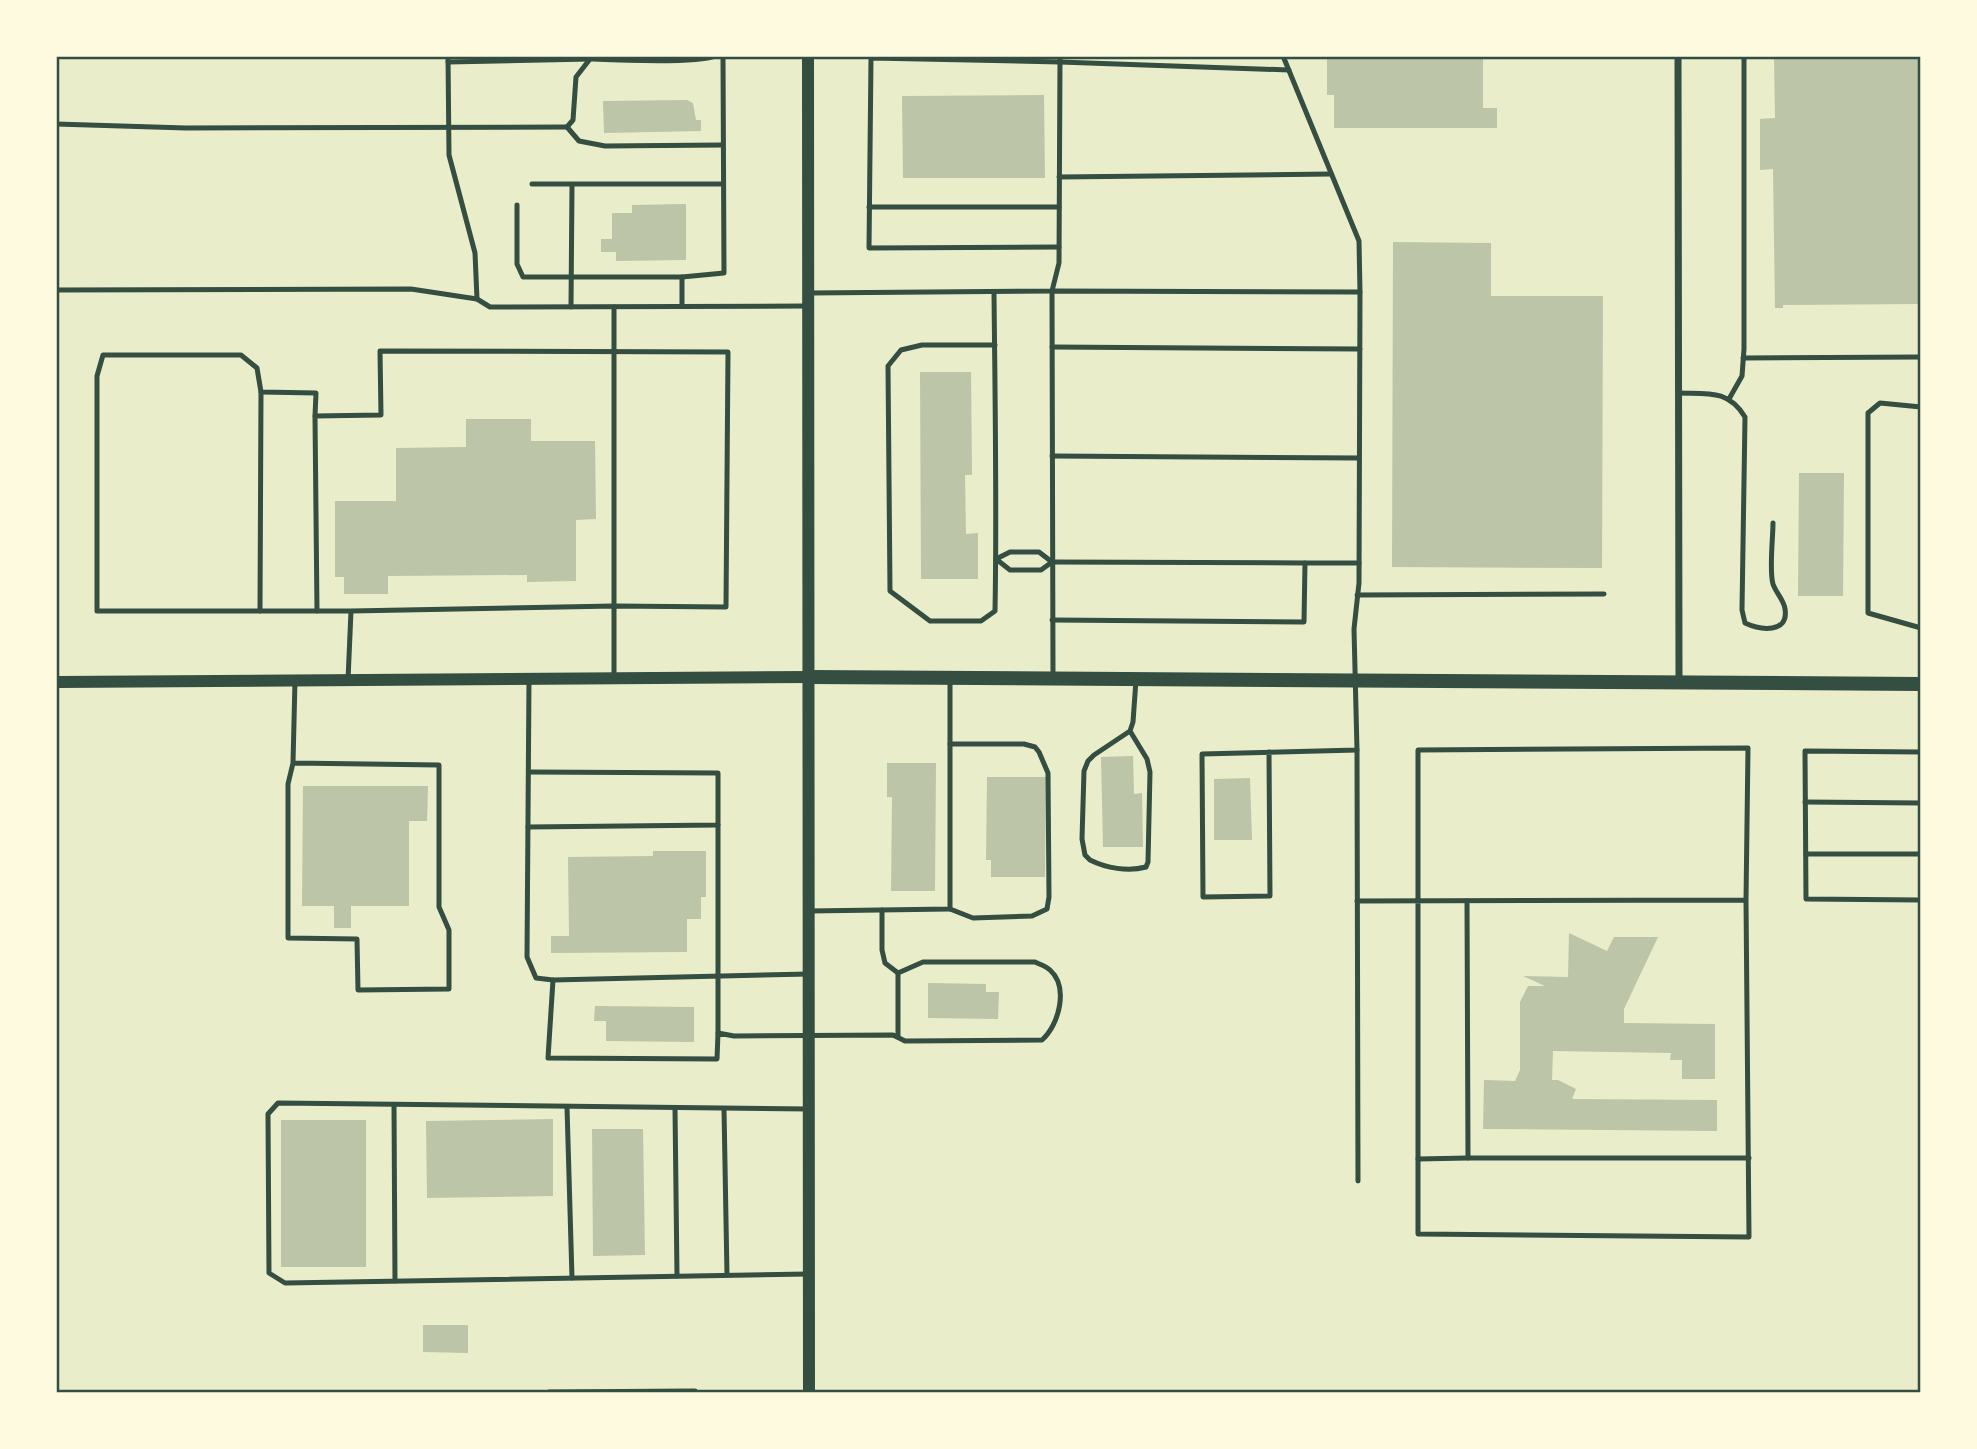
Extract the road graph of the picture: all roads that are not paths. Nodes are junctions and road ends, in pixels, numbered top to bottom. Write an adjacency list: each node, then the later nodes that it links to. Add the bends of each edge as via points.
1 (715, 56): 9 (lane)
2 (723, 56): 15 (lane)
3 (808, 56): 32 (street)
4 (1283, 56): 11 (lane)
5 (1678, 56): 43 (street)
6 (1744, 56): 41 (lane)
7 (951, 58): 10 (lane); 22 (lane, via 871,58)
8 (448, 59): 9 (lane); 13 (lane)
9 (590, 59): 14 (lane, via 576,76 573,120)
10 (1060, 59): 11 (lane); 17 (lane)
11 (1289, 70): 16 (lane)
12 (56, 124): 13 (lane)
13 (449, 127): 14 (lane); 31 (lane, via 449,155 475,253)
14 (567, 127): 15 (lane, via 579,141 605,146)
15 (722, 145): 19 (lane)
16 (1331, 174): 17 (lane); 30 (lane, via 1359,241)
17 (1059, 177): 23 (lane)
18 (532, 184): 20 (lane)
19 (723, 184): 20 (lane); 26 (lane, via 724,273)
20 (572, 185): 25 (lane)
21 (517, 205): 25 (lane, via 517,264 523,277)
22 (869, 207): 23 (lane); 24 (lane, via 869,248)
23 (1059, 207): 24 (lane)
24 (1059, 247): 28 (lane)
25 (571, 277): 26 (lane); 33 (lane)
26 (682, 277): 35 (lane)
27 (56, 290): 31 (lane, via 411,289)
28 (1052, 291): 29 (lane); 30 (lane); 37 (lane)
29 (994, 292): 32 (lane); 36 (lane)
30 (1360, 292): 38 (lane)
31 (477, 299): 33 (lane, via 490,307)
32 (808, 299): 35 (lane); 63 (street)
33 (571, 306): 34 (lane)
34 (614, 306): 35 (lane); 39 (lane)
35 (682, 306)
36 (995, 345): 50 (lane); 50 (lane, via 922,345 901,350 888,366 890,591 930,621 981,621 995,611)
37 (1052, 347): 38 (lane); 47 (lane)
38 (1360, 349): 48 (lane)
39 (614, 352): 46 (lane, via 380,351 381,415); 56 (lane); 56 (lane, via 728,352 726,607)
40 (1921, 357): 41 (lane)
41 (1743, 358): 44 (lane, via 1742,376)
42 (261, 392): 46 (lane, via 316,393); 57 (lane); 57 (lane, via 257,368 241,355 103,355 97,376 97,611)
43 (1678, 393): 44 (lane, via 1721,394); 73 (street)
44 (1729, 399): 49 (lane, via 1745,417 1742,610 1745,623 1767,630 1780,626 1785,618 1785,606 1773,583)
45 (1921, 407): 61 (lane, via 1880,403 1868,413 1868,613)
46 (315, 416): 58 (lane)
47 (1052, 456): 48 (lane); 51 (lane)
48 (1359, 458): 53 (lane)
49 (1773, 523)
50 (996, 559): 51 (lane, via 1010,552 1039,552); 51 (lane, via 1010,570 1041,570)
51 (1052, 562): 52 (lane); 60 (lane)
52 (1305, 563): 53 (lane); 60 (lane, via 1304,622)
53 (1359, 563): 55 (lane)
54 (1604, 594): 55 (lane)
55 (1357, 595): 72 (lane)
56 (614, 606): 59 (lane); 64 (lane)
57 (260, 611): 58 (lane)
58 (317, 611): 59 (lane)
59 (351, 611): 69 (lane)
60 (1052, 620): 67 (lane)
61 (1921, 628)
62 (1921, 637): 74 (lane)
63 (809, 677): 64 (street); 65 (main road); 95 (street)
64 (614, 678): 66 (street)
65 (950, 678): 67 (main road); 76 (lane)
66 (530, 679): 69 (street); 81 (lane)
67 (1053, 679): 70 (main road)
68 (295, 680): 69 (street); 71 (street); 80 (lane)
69 (348, 680)
70 (1136, 680): 72 (main road); 75 (lane)
71 (56, 681)
72 (1355, 681): 73 (main road); 77 (lane)
73 (1679, 683): 74 (main road)
74 (1921, 684)
75 (1130, 731): 75 (lane, via 1088,761 1082,839 1090,860 1133,870 1148,862 1150,772)
76 (950, 744): 93 (lane); 93 (lane, via 1024,744 1039,752 1048,779 1049,897 1047,909 1032,916 970,917)
77 (1357, 750): 78 (lane); 90 (lane)
78 (1269, 752): 78 (lane, via 1202,754 1203,897 1270,896)
79 (1921, 752): 82 (lane, via 1805,751)
80 (293, 763): 80 (lane, via 288,784 288,938 357,939 358,990 449,989 449,930 439,906 439,765)
81 (529, 772): 84 (lane, via 718,773); 85 (lane)
82 (1805, 802): 83 (lane); 86 (lane)
83 (1921, 803)
84 (718, 825): 85 (lane); 98 (lane)
85 (528, 827): 99 (lane, via 527,957 536,978)
86 (1806, 854): 87 (lane); 89 (lane, via 1806,899)
87 (1921, 854)
88 (1746, 900): 91 (lane, via 1748,748 1734,748 1418,750); 92 (lane); 109 (lane)
89 (1921, 900)
90 (1357, 901): 91 (lane); 111 (lane)
91 (1418, 901): 92 (lane); 110 (lane)
92 (1467, 901): 108 (lane)
93 (950, 909): 94 (lane)
94 (882, 910): 95 (lane); 96 (lane, via 885,963)
95 (809, 911): 97 (street)
96 (898, 973): 102 (lane); 102 (lane, via 923,962 1035,962 1058,980 1059,1004 1057,1022 1042,1040 905,1041)
97 (809, 974): 98 (lane); 101 (street)
98 (719, 977): 99 (lane); 100 (lane)
99 (553, 980): 100 (lane, via 548,1058 717,1059)
100 (718, 1033): 101 (lane)
101 (809, 1036): 102 (lane); 107 (street)
102 (898, 1037)
103 (394, 1105): 104 (lane); 116 (lane); 116 (lane, via 278,1103 268,1114 269,1273 285,1283)
104 (567, 1107): 105 (lane); 115 (lane)
105 (675, 1108): 106 (lane); 114 (lane)
106 (724, 1109): 107 (lane); 113 (lane)
107 (809, 1110): 112 (street)
108 (1468, 1158): 109 (lane); 110 (lane)
109 (1749, 1158): 110 (lane, via 1749,1237 1418,1234)
110 (1418, 1159)
111 (1358, 1181)
112 (809, 1274): 113 (lane); 119 (street)
113 (727, 1275): 114 (lane)
114 (677, 1276): 115 (lane)
115 (572, 1278): 116 (lane)
116 (395, 1281)
117 (549, 1392): 118 (lane)
118 (695, 1393)
119 (809, 1393)

